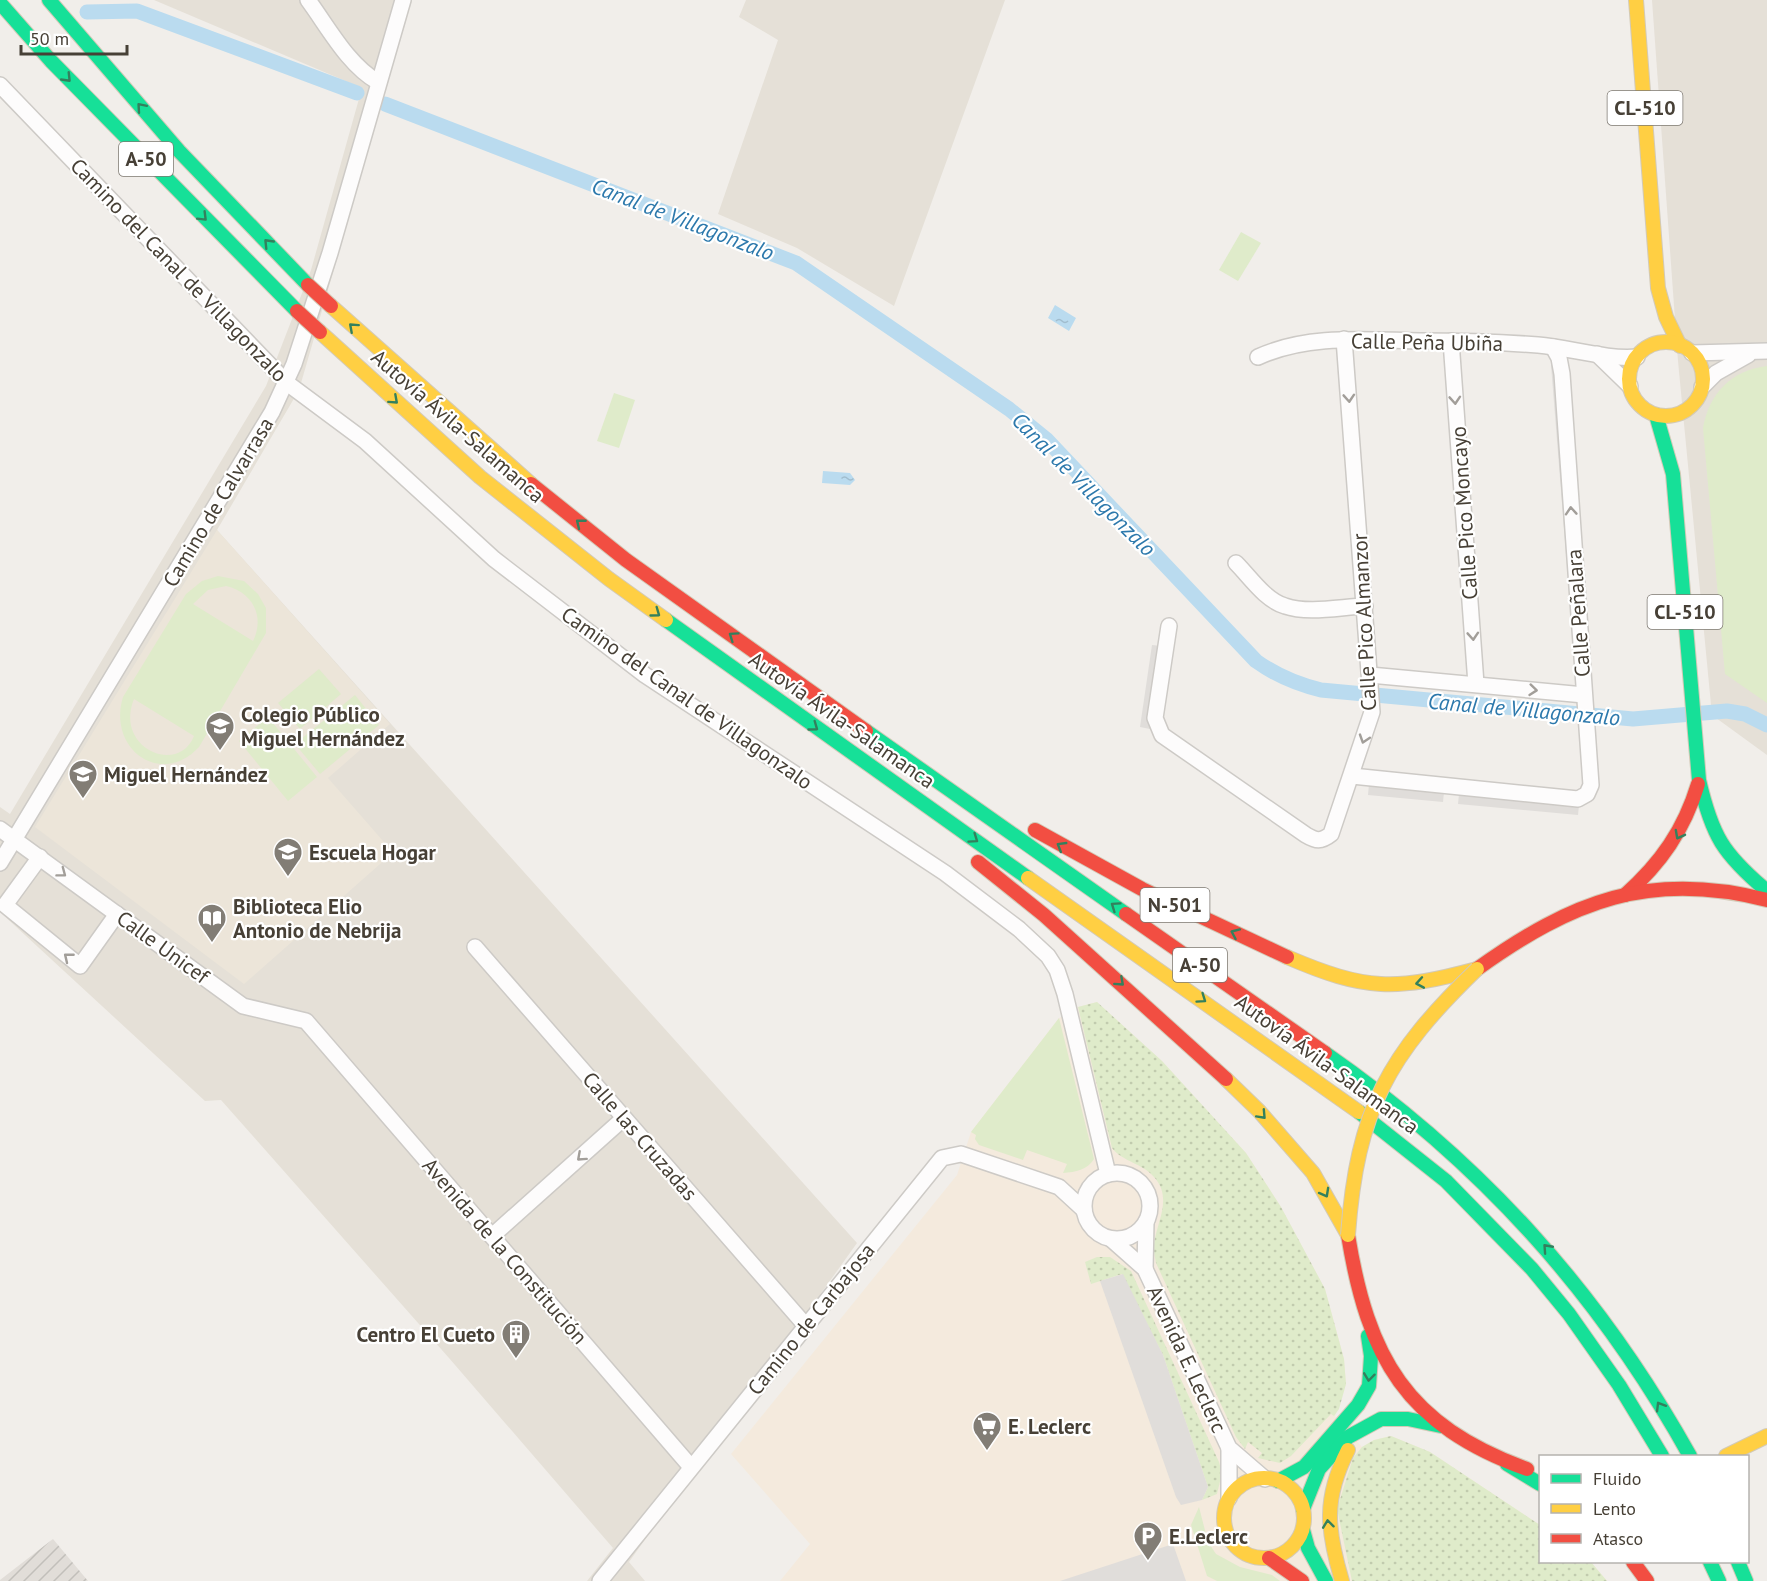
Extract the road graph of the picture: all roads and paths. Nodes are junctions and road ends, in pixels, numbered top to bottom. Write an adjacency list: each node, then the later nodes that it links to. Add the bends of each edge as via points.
1 (49, 0): 31 (main road, Autovía Ávila-Salamanca / A-50, one-way to 1, bridge, via 626,560 500,459 308,285 179,151)
2 (308, 0): 6 (street, via 356,64)
3 (403, 0): 6 (street, Camino de Calvarrasa)
4 (1636, 0): 8 (main road, CL-510)
5 (0, 3): 30 (main road, Autovía Ávila-Salamanca / A-50, one-way to 30, bridge, via 51,62 297,311 480,477 609,579)
6 (378, 82): 18 (street, Camino de Calvarrasa, via 330,253)
7 (0, 85): 18 (street, Camino del Canal de Villagonzalo)
8 (1658, 288): 12 (main road, CL-510, via 1666,317); 13 (main road, CL-510, via 1653,324)
9 (1344, 339): 10 (street, Calle Peña Ubiña); 16 (street, Calle Peña Ubiña, via 1280,347); 25 (street, Calle Pico Almanzor, one-way to 25)
10 (1451, 341): 11 (street, Calle Peña Ubiña); 28 (street, Calle Pico Moncayo, one-way to 28)
11 (1553, 347): 15 (street, Calle Peña Ubiña); 17 (street, Calle Peñalara)
12 (1686, 349): 13 (main road, via 1662,343); 14 (street); 20 (main road, CL-510, via 1700,366)
13 (1643, 352): 15 (street, Calle Peña Ubiña, via 1619,359); 19 (main road, CL-510, via 1631,370)
14 (1760, 352): 20 (street, via 1716,373)
15 (1594, 353): 17 (street); 19 (street)
16 (1258, 357)
17 (1562, 374): 29 (street, Calle Peñalara, one-way to 17)
18 (287, 382): 36 (street, Camino de Calvarrasa); 48 (street, Camino del Canal de Villagonzalo, via 365,441 494,559 645,675 945,873 1048,956 1065,994)
19 (1630, 386): 22 (main road, via 1639,404)
20 (1702, 387): 21 (main road, CL-510)
21 (1685, 411): 22 (main road); 23 (main road, CL-510)
22 (1656, 415): 23 (main road, CL-510)
23 (1673, 474): 33 (main road, CL-510)
24 (1236, 563): 25 (street, via 1263,592 1284,606)
25 (1365, 606): 27 (street, Calle Pico Almanzor)
26 (1170, 626): 32 (street, Calle Pico Almanzor, via 1155,718 1162,735 1316,841 1331,834)
27 (1370, 680): 28 (street); 32 (street, Calle Pico Almanzor, one-way to 32, via 1372,712)
28 (1476, 684): 29 (street, one-way to 29)
29 (1584, 701): 32 (street, Calle Peñalara, via 1591,785 1587,794 1578,799)
30 (837, 744): 35 (main road, via 885,792); 62 (main road, Autovía Ávila-Salamanca / A-50, one-way to 62, via 1338,1095 1446,1181 1532,1269 1569,1314)
31 (894, 751): 45 (main road, N-501, one-way to 31, via 1416,985 1370,984 1327,971 1214,925 1076,855 964,786); 63 (main road, Autovía Ávila-Salamanca / A-50, one-way to 31, via 1637,1366 1587,1296 1547,1248 1461,1160 1354,1073)
32 (1352, 776)
33 (1699, 780): 40 (main road, CL-510, via 1718,843 1732,862); 41 (main road, CL-510, one-way to 41, via 1689,815 1673,845 1655,869)
34 (0, 829): 36 (street, Calle Unicef)
35 (935, 830)
36 (15, 839): 38 (street, Calle Unicef); 39 (street, Camino de Calvarrasa)
37 (964, 852): 52 (main road, one-way to 52, via 1044,915 1259,1111 1313,1173)
38 (40, 857): 43 (street, Calle Unicef, one-way to 43); 43 (street, one-way to 38, via 80,966 5,905)
39 (0, 863)
40 (1767, 891)
41 (1625, 895): 42 (main road, via 1670,887 1704,887 1742,891); 45 (main road, via 1584,906 1547,922)
42 (1767, 900)
43 (117, 914): 46 (street, Calle Unicef, via 243,1006 306,1021)
44 (475, 947): 47 (street, Calle las Cruzadas)
45 (1477, 969): 52 (main road, bridge, via 1425,1022 1392,1068 1360,1141)
46 (320, 1035): 53 (street, Avenida de la Constitución)
47 (624, 1118): 53 (street, one-way to 53); 57 (street, Calle las Cruzadas)
48 (1101, 1178): 49 (street); 50 (street, via 1084,1200); 51 (street, via 1119,1173 1139,1181 1150,1201)
49 (1064, 1189): 50 (street, Camino de Carbajosa); 57 (street, Camino de Carbajosa, via 961,1154 942,1158)
50 (1084, 1210): 54 (street, via 1090,1226)
51 (1146, 1222): 54 (street, via 1132,1236); 55 (street, Avenida E. Leclerc)
52 (1348, 1235): 56 (main road, via 1352,1271)
53 (492, 1236): 66 (street, Avenida de la Constitución)
54 (1111, 1239): 55 (street, Avenida E. Leclerc)
55 (1145, 1269): 61 (street, Avenida E. Leclerc)
56 (1365, 1319): 58 (main road, via 1386,1364 1410,1396); 68 (main road, one-way to 68, via 1371,1356 1369,1386 1359,1405 1304,1467)
57 (806, 1326): 66 (street, Camino de Carbajosa)
58 (1441, 1426): 59 (main road, via 1408,1419 1382,1419); 65 (main road, via 1473,1449)
59 (1359, 1432): 71 (main road, via 1348,1437 1319,1469); 80 (main road, one-way to 59, via 1329,1532 1328,1501 1338,1467)
60 (1767, 1436): 64 (main road)
61 (1229, 1448): 68 (street, Avenida E. Leclerc); 70 (street, Avenida E. Leclerc)
62 (1661, 1455)
63 (1689, 1455)
64 (1728, 1455)
65 (1507, 1464): 67 (main road); 69 (main road)
66 (691, 1467): 77 (street, Camino de Carbajosa)
67 (1539, 1473)
68 (1272, 1480): 70 (main road, via 1251,1480); 71 (main road, via 1289,1487)
69 (1539, 1483)
70 (1229, 1498): 73 (main road, via 1224,1512 1230,1540 1240,1551)
71 (1303, 1509): 72 (main road)
72 (1302, 1530): 73 (main road, via 1290,1549); 79 (main road)
73 (1269, 1558): 78 (main road)
74 (1634, 1563): 81 (main road)
75 (1710, 1563): 82 (main road)
76 (1738, 1563): 83 (main road)
77 (600, 1581)
78 (1302, 1581)
79 (1326, 1581)
80 (1342, 1581)
81 (1647, 1581)
82 (1719, 1581)
83 (1746, 1581)

